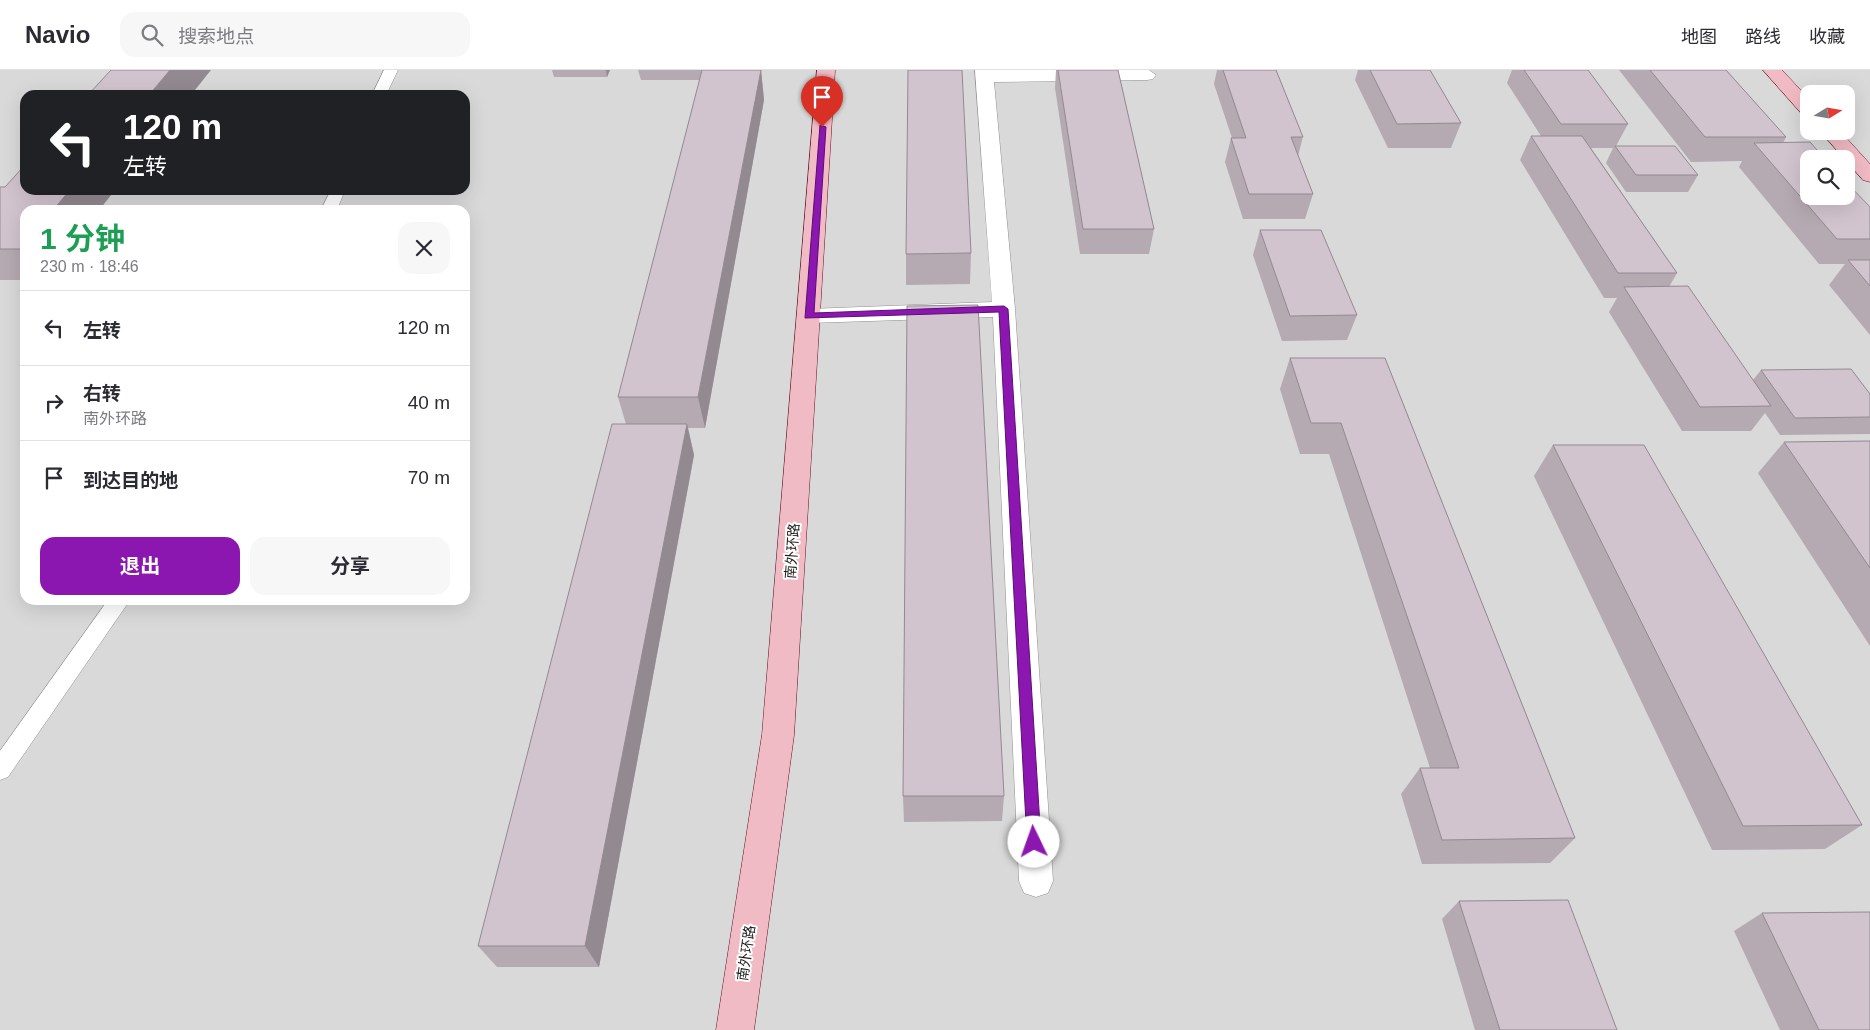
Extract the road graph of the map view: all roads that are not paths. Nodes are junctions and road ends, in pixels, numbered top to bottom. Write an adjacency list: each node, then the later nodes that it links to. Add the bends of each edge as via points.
1 (391, 70): 6 (lane)
2 (826, 70): 11 (street, 南外环路)
3 (1772, 70): 7 (street)
4 (984, 73): 5 (street); 10 (street)
5 (1147, 75)
6 (381, 90)
7 (1800, 100)
8 (1837, 140): 9 (street)
9 (1870, 176)
10 (1004, 309): 11 (street); 14 (street)
11 (809, 316): 15 (street, 南外环路, via 778,735)
12 (116, 605): 13 (lane)
13 (0, 770)
14 (1036, 881)
15 (735, 1030)

